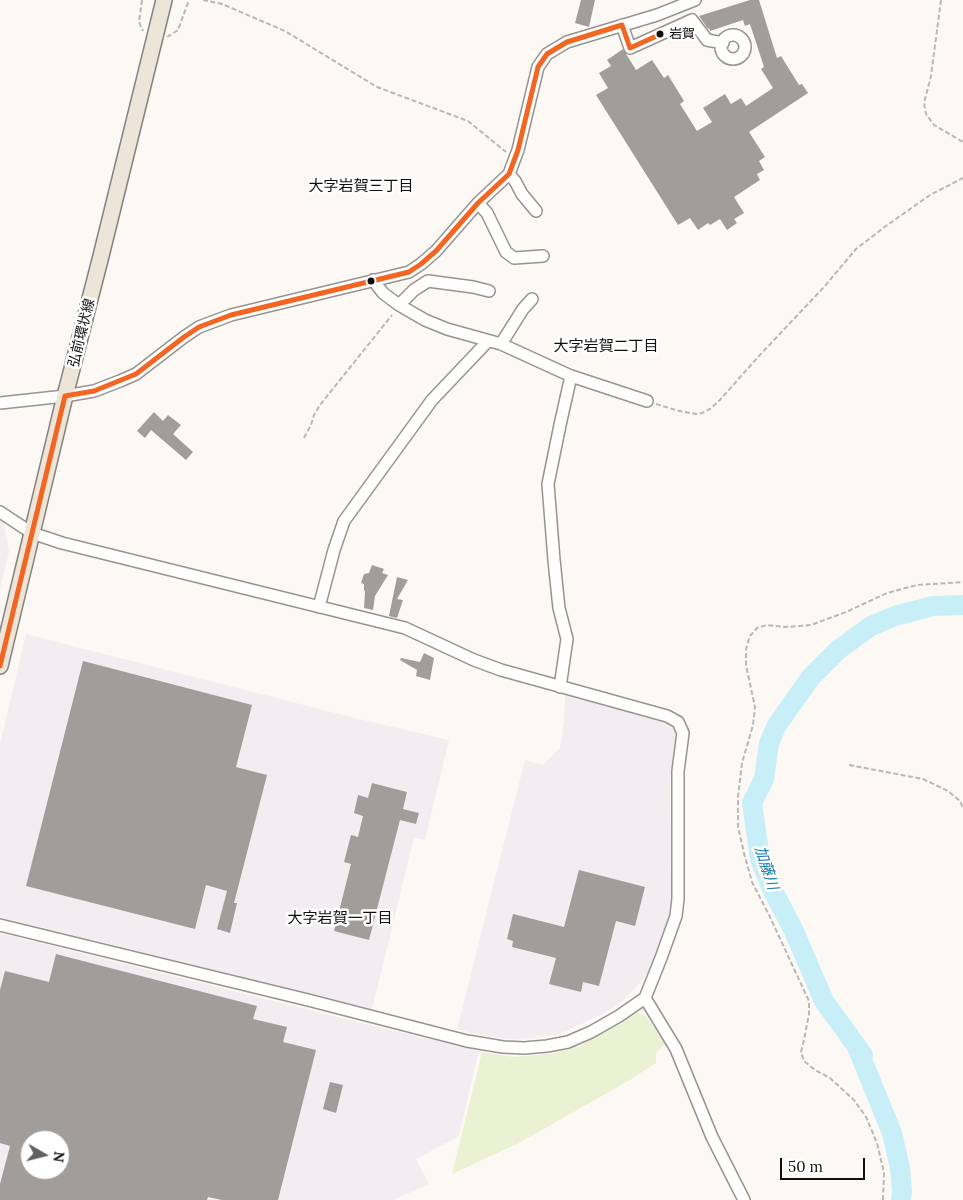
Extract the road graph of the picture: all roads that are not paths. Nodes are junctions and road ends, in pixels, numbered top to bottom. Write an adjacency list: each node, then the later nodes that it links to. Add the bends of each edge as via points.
1 (164, 0): 16 (main road, 弘前環状線)
2 (695, 0): 3 (street)
3 (622, 25): 4 (street, via 630,48 692,20 707,40); 5 (street, via 567,42 547,54 538,67 516,159)
4 (722, 43)
5 (509, 174): 6 (street); 7 (street)
6 (478, 204): 8 (street, via 487,213 506,252 514,258); 9 (street, via 421,264 409,272)
7 (536, 211)
8 (543, 256)
9 (373, 280): 12 (street); 16 (street, via 232,315 184,337 136,374 120,382)
10 (489, 291): 12 (street, via 428,281)
11 (532, 298): 14 (street)
12 (399, 305): 13 (street, via 439,326)
13 (488, 341): 14 (street); 21 (street, via 432,400 344,521)
14 (501, 344): 15 (street)
15 (572, 376): 17 (street); 23 (street, via 548,484 559,608 567,639)
16 (66, 396): 18 (street); 20 (main road, 弘前環状線)
17 (647, 402)
18 (0, 403)
19 (0, 512): 20 (street)
20 (32, 533): 21 (street); 22 (main road, 弘前環状線)
21 (319, 607): 23 (street, via 405,628 474,660)
22 (0, 666)
23 (560, 687): 25 (street, via 667,716 678,722 683,733 678,771 676,916)
24 (0, 925): 25 (street, via 503,1047 524,1048 568,1042 591,1032)
25 (645, 998): 26 (street, via 676,1049 712,1137)
26 (744, 1200)

